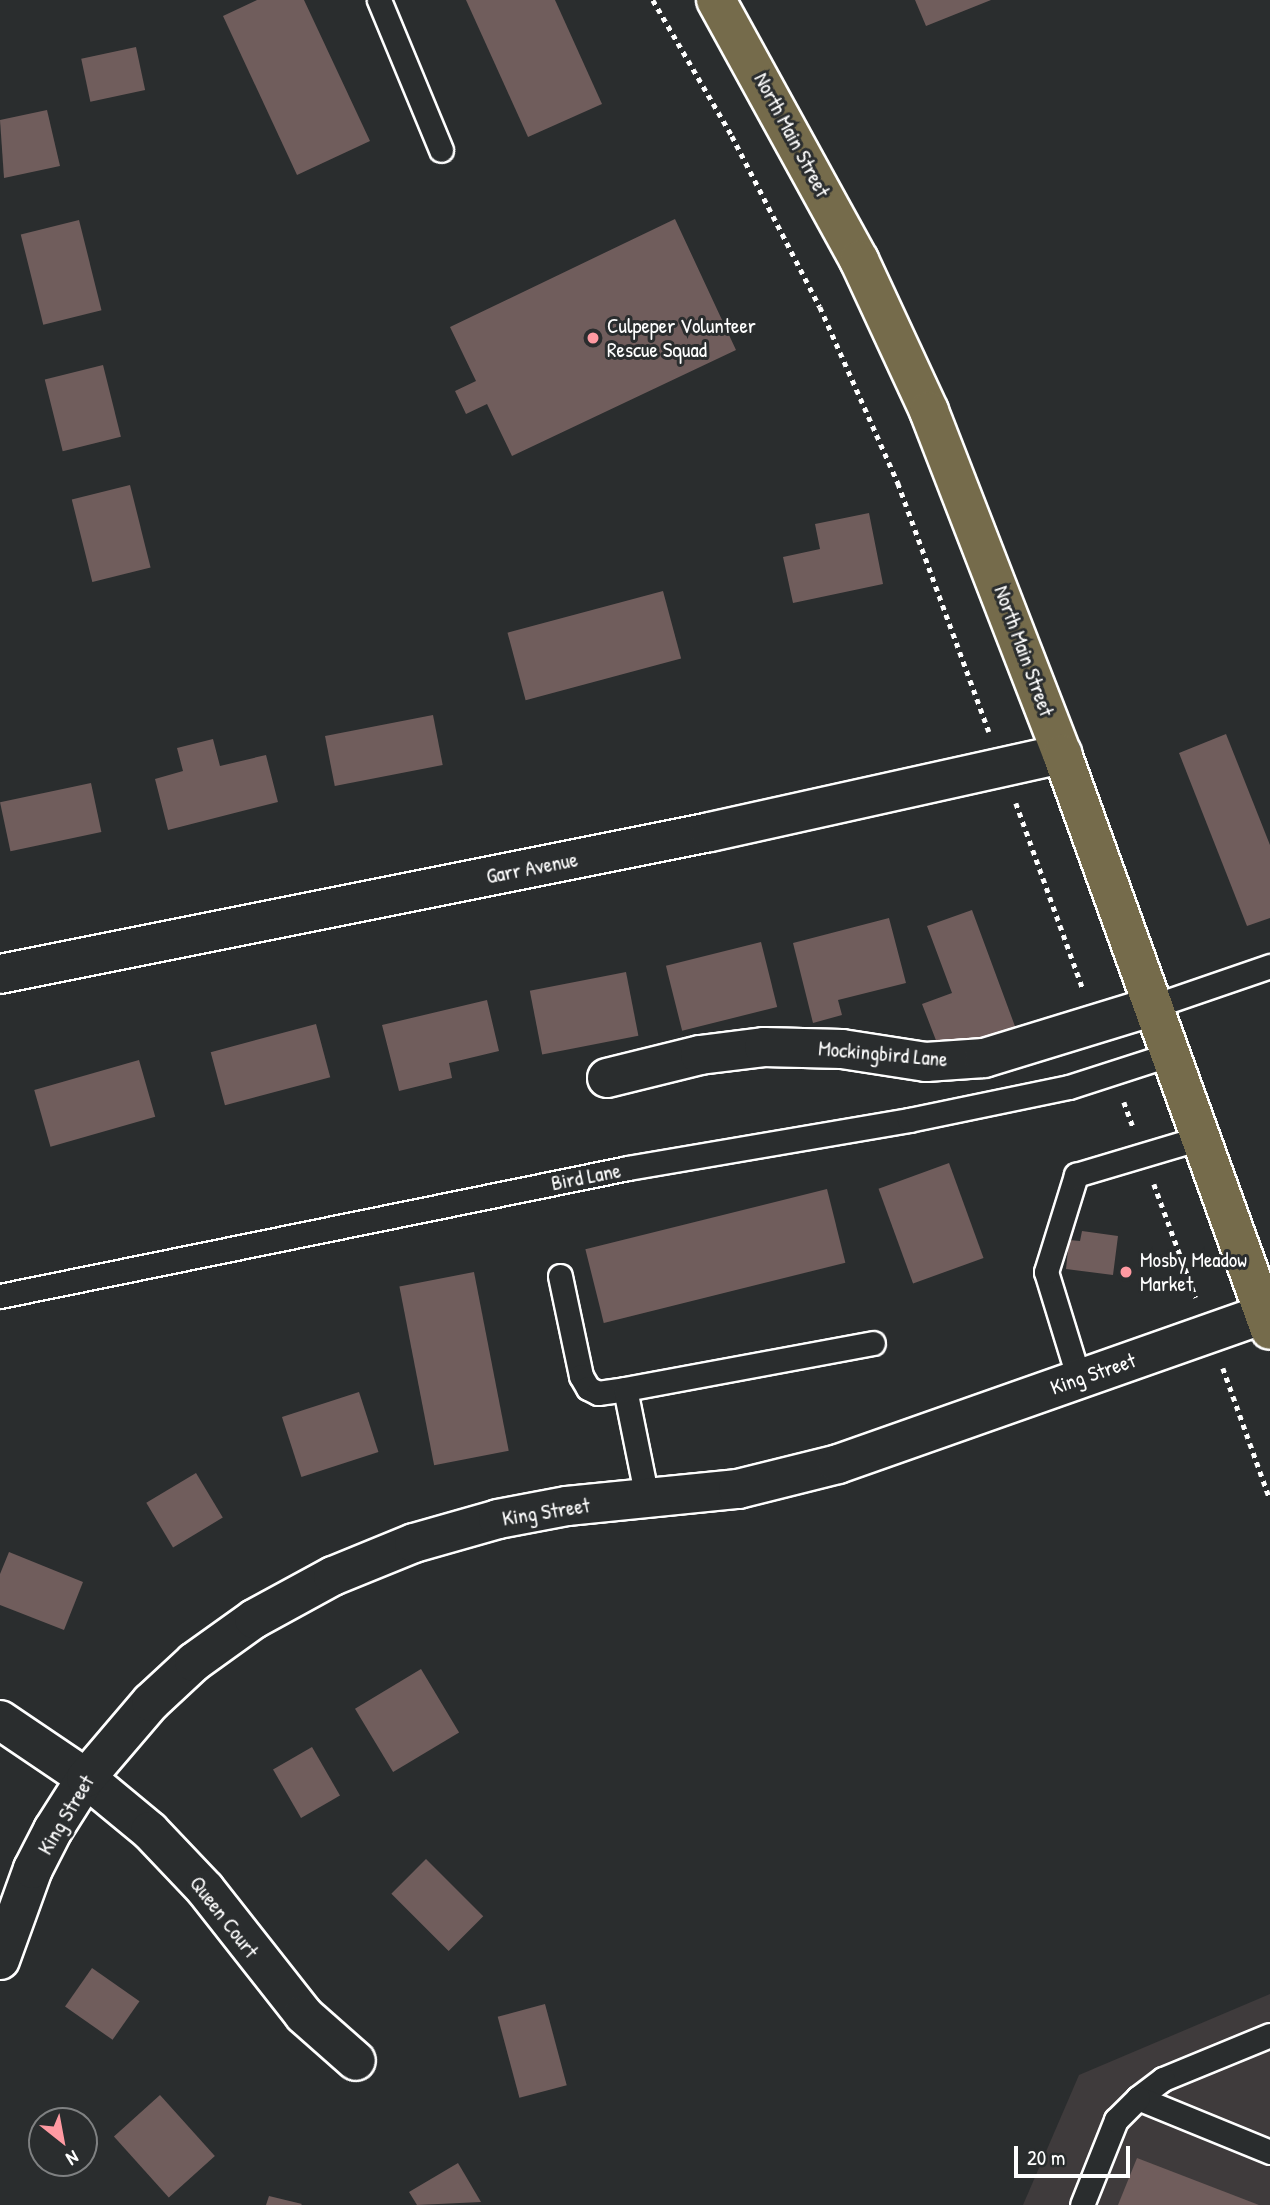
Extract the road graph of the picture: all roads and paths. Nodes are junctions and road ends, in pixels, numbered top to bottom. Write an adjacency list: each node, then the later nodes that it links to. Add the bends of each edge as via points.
1 (379, 0): 4 (lane)
2 (653, 0): 5 (path, via 732,136 820,307 898,483)
3 (716, 0): 6 (main road, North Main Street, via 859,260 929,411)
4 (441, 150)
5 (987, 726)
6 (1062, 754): 9 (street, Garr Avenue, via 710,832); 10 (main road, North Main Street)
7 (1021, 817): 11 (path)
8 (1270, 967): 10 (lane)
9 (0, 974)
10 (1154, 1006): 11 (street, Mockingbird Lane); 12 (main road, North Main Street)
11 (1095, 1023): 14 (street, Mockingbird Lane, via 984,1058 926,1062 842,1049 764,1047 699,1055)
12 (1171, 1054): 13 (lane, Bird Lane); 16 (main road, North Main Street)
13 (1113, 1073): 15 (path); 21 (lane, Bird Lane, via 1069,1087 909,1120 628,1168)
14 (607, 1077)
15 (1133, 1129)
16 (1200, 1138): 18 (main road, North Main Street); 24 (lane, via 1076,1175 1046,1272)
17 (1156, 1187): 20 (path)
18 (1260, 1270): 22 (main road, North Main Street)
19 (560, 1276): 26 (lane, via 581,1376 588,1388 598,1393)
20 (1195, 1295)
21 (0, 1296)
22 (1267, 1322): 24 (street, King Street)
23 (873, 1343): 26 (lane)
24 (1079, 1379): 27 (street, King Street, via 838,1464 738,1489)
25 (1229, 1386): 28 (path)
26 (625, 1389): 27 (lane)
27 (647, 1498): 30 (street, King Street, via 498,1519 414,1543 333,1576 254,1619 194,1662 150,1702)
28 (1270, 1499)
29 (0, 1720): 30 (street, Queen Court)
30 (86, 1778): 31 (street, King Street, via 33,1870); 33 (street, Queen Court, via 178,1860 304,2015)
31 (0, 1960)
32 (1270, 2035): 34 (lane, via 1163,2079)
33 (356, 2061)
34 (1138, 2098): 35 (lane); 36 (lane, via 1116,2120)
35 (1270, 2152)
36 (1082, 2205)

